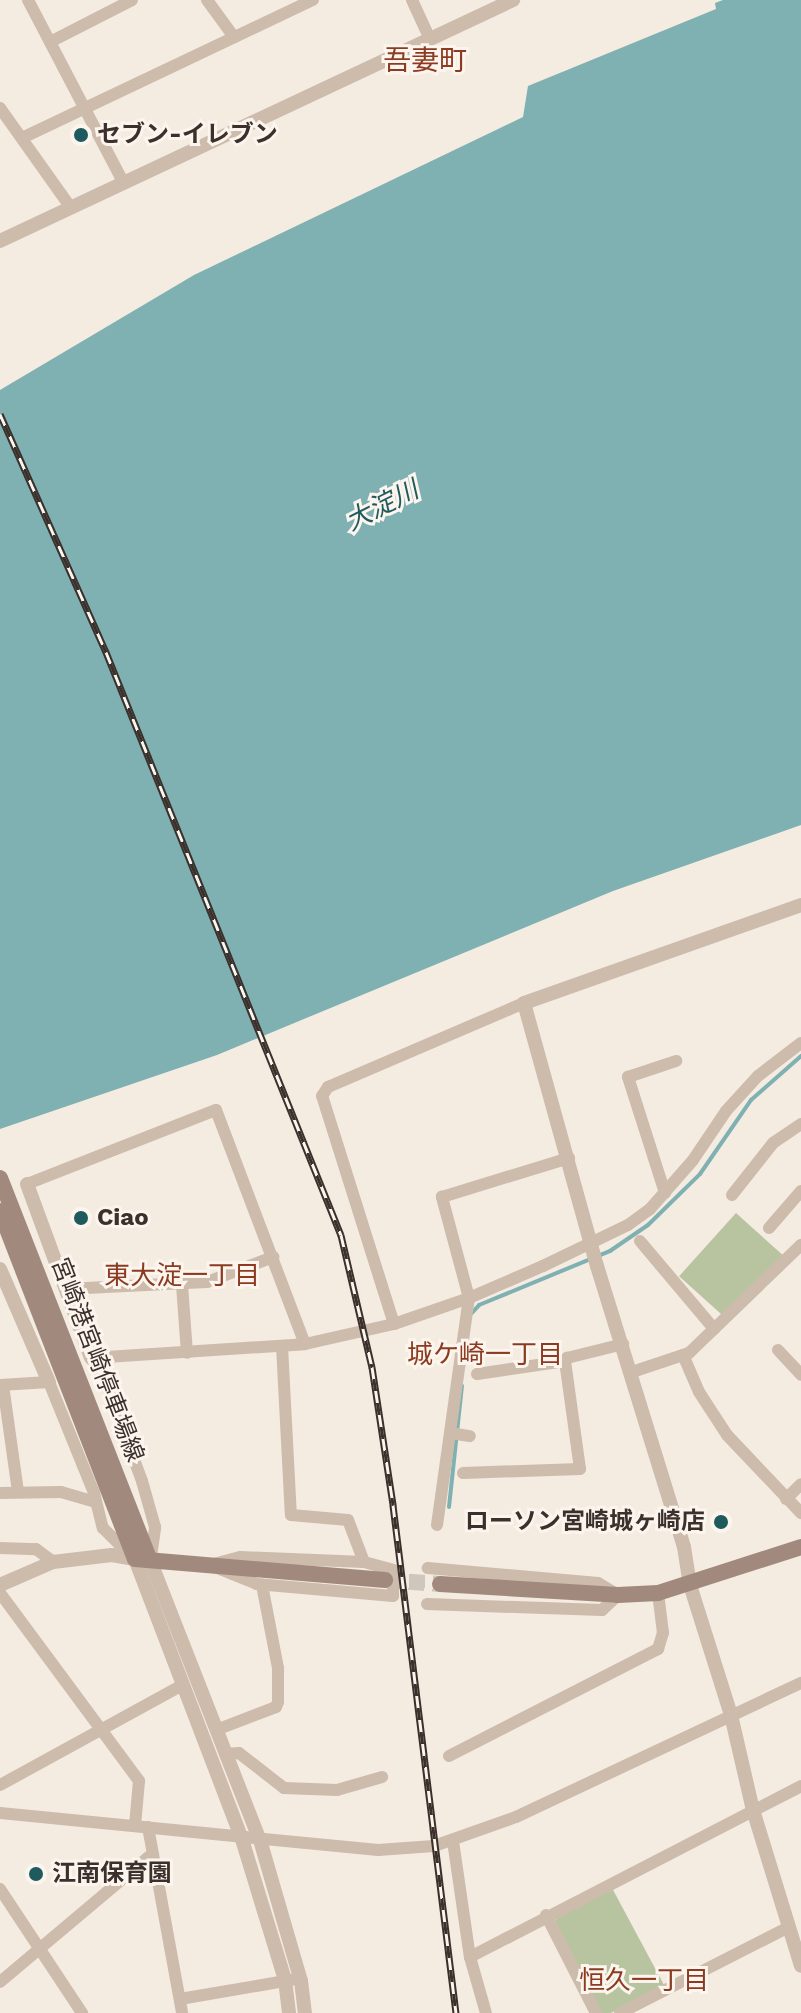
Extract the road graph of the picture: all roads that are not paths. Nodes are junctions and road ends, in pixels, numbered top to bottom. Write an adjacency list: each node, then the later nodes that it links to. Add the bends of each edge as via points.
1 (28, 0): 9 (street)
2 (132, 0): 9 (street)
3 (207, 0): 7 (street)
4 (313, 0): 7 (street)
5 (412, 0): 8 (street)
6 (513, 0): 8 (street)
7 (234, 37): 11 (street)
8 (429, 37): 13 (street)
9 (50, 42): 11 (street)
10 (0, 108): 12 (street)
11 (84, 108): 12 (street); 13 (street)
12 (22, 138): 14 (street)
13 (123, 182): 14 (street)
14 (71, 208): 15 (street)
15 (0, 241)
16 (801, 905): 17 (street)
17 (524, 1003): 21 (street); 37 (street, via 328,1087 322,1096)
18 (801, 1043): 25 (street, via 758,1076 726,1111)
19 (676, 1061): 25 (street, via 628,1077)
20 (801, 1124): 26 (street, via 773,1143)
21 (569, 1158): 30 (street); 36 (street, via 442,1197)
22 (0, 1178): 65 (main road, 宮崎港宮崎停車場線)
23 (27, 1184): 32 (street, via 216,1110); 35 (street)
24 (801, 1191): 28 (street)
25 (665, 1193): 30 (street, via 628,1225)
26 (732, 1195)
27 (0, 1211): 65 (main road, 宮崎港宮崎停車場線)
28 (769, 1228)
29 (640, 1241): 38 (street)
30 (592, 1242): 36 (street); 40 (street)
31 (799, 1251): 38 (street)
32 (273, 1257): 34 (street, via 207,1282); 39 (street)
33 (0, 1269): 50 (street)
34 (182, 1285): 35 (street); 43 (street)
35 (66, 1289): 45 (street)
36 (469, 1298): 37 (street); 52 (street)
37 (394, 1324): 39 (street)
38 (714, 1329): 44 (street)
39 (305, 1344): 41 (street)
40 (623, 1344): 46 (street); 47 (street)
41 (282, 1346): 43 (street); 67 (street, via 291,1515 348,1520)
42 (778, 1350): 49 (street)
43 (187, 1353): 45 (street)
44 (683, 1355): 47 (street); 59 (street, via 727,1435)
45 (91, 1358): 65 (street, via 104,1379 155,1527)
46 (565, 1361): 48 (street); 55 (street, via 580,1469)
47 (632, 1372): 74 (street, via 684,1547)
48 (477, 1374)
49 (801, 1375)
50 (49, 1382): 51 (street); 60 (street)
51 (2, 1385): 54 (street)
52 (450, 1433): 53 (street); 62 (street)
53 (470, 1436)
54 (5, 1439): 57 (street)
55 (463, 1473)
56 (801, 1484): 59 (street)
57 (18, 1492): 58 (street); 60 (street, via 61,1492)
58 (0, 1493)
59 (786, 1499): 61 (street)
60 (96, 1502): 65 (street, via 103,1528)
61 (801, 1513)
62 (437, 1525)
63 (801, 1547): 74 (main road)
64 (0, 1548): 66 (street, via 36,1549)
65 (142, 1560): 66 (street, via 112,1555); 68 (main road); 80 (street); 83 (street)
66 (53, 1562): 72 (street)
67 (364, 1562): 68 (street, via 240,1557); 73 (street, via 393,1570 393,1596)
68 (210, 1565): 70 (main road); 73 (street)
69 (428, 1568): 77 (street, via 598,1583)
70 (385, 1580)
71 (440, 1584): 77 (main road)
72 (0, 1585)
73 (262, 1585): 83 (street, via 278,1668 278,1702)
74 (690, 1585): 76 (main road); 81 (street)
75 (0, 1593): 82 (street)
76 (658, 1593): 77 (main road); 85 (street, via 663,1633 658,1649)
77 (618, 1595): 78 (street, via 602,1610)
78 (427, 1604)
79 (801, 1683): 81 (street)
80 (181, 1686): 82 (street); 92 (street)
81 (731, 1715): 89 (street); 94 (street, via 516,1817)
82 (104, 1730): 87 (street); 91 (street, via 139,1781)
83 (216, 1730): 84 (street)
84 (225, 1754): 86 (street, via 239,1753 284,1788 337,1790); 93 (street)
85 (449, 1756)
86 (382, 1777)
87 (0, 1785)
88 (801, 1786): 89 (street)
89 (753, 1810): 97 (street); 98 (street)
90 (0, 1813): 91 (street)
91 (141, 1826): 92 (street); 95 (street)
92 (241, 1836): 93 (street); 102 (street)
93 (260, 1840): 94 (street, via 397,1850); 103 (street)
94 (453, 1841): 100 (street)
95 (152, 1854): 99 (street); 105 (street)
96 (0, 1889): 99 (street)
97 (546, 1915): 100 (street); 110 (street)
98 (789, 1927): 101 (street); 111 (street)
99 (41, 1948): 104 (street); 106 (street)
100 (470, 1957): 109 (street)
101 (801, 1966)
102 (285, 1980): 103 (street); 105 (street); 107 (street)
103 (301, 1981): 108 (street)
104 (0, 1982)
105 (181, 2006)
106 (82, 2013)
107 (289, 2013)
108 (305, 2013)
109 (486, 2013)
110 (596, 2013)
111 (620, 2013)

